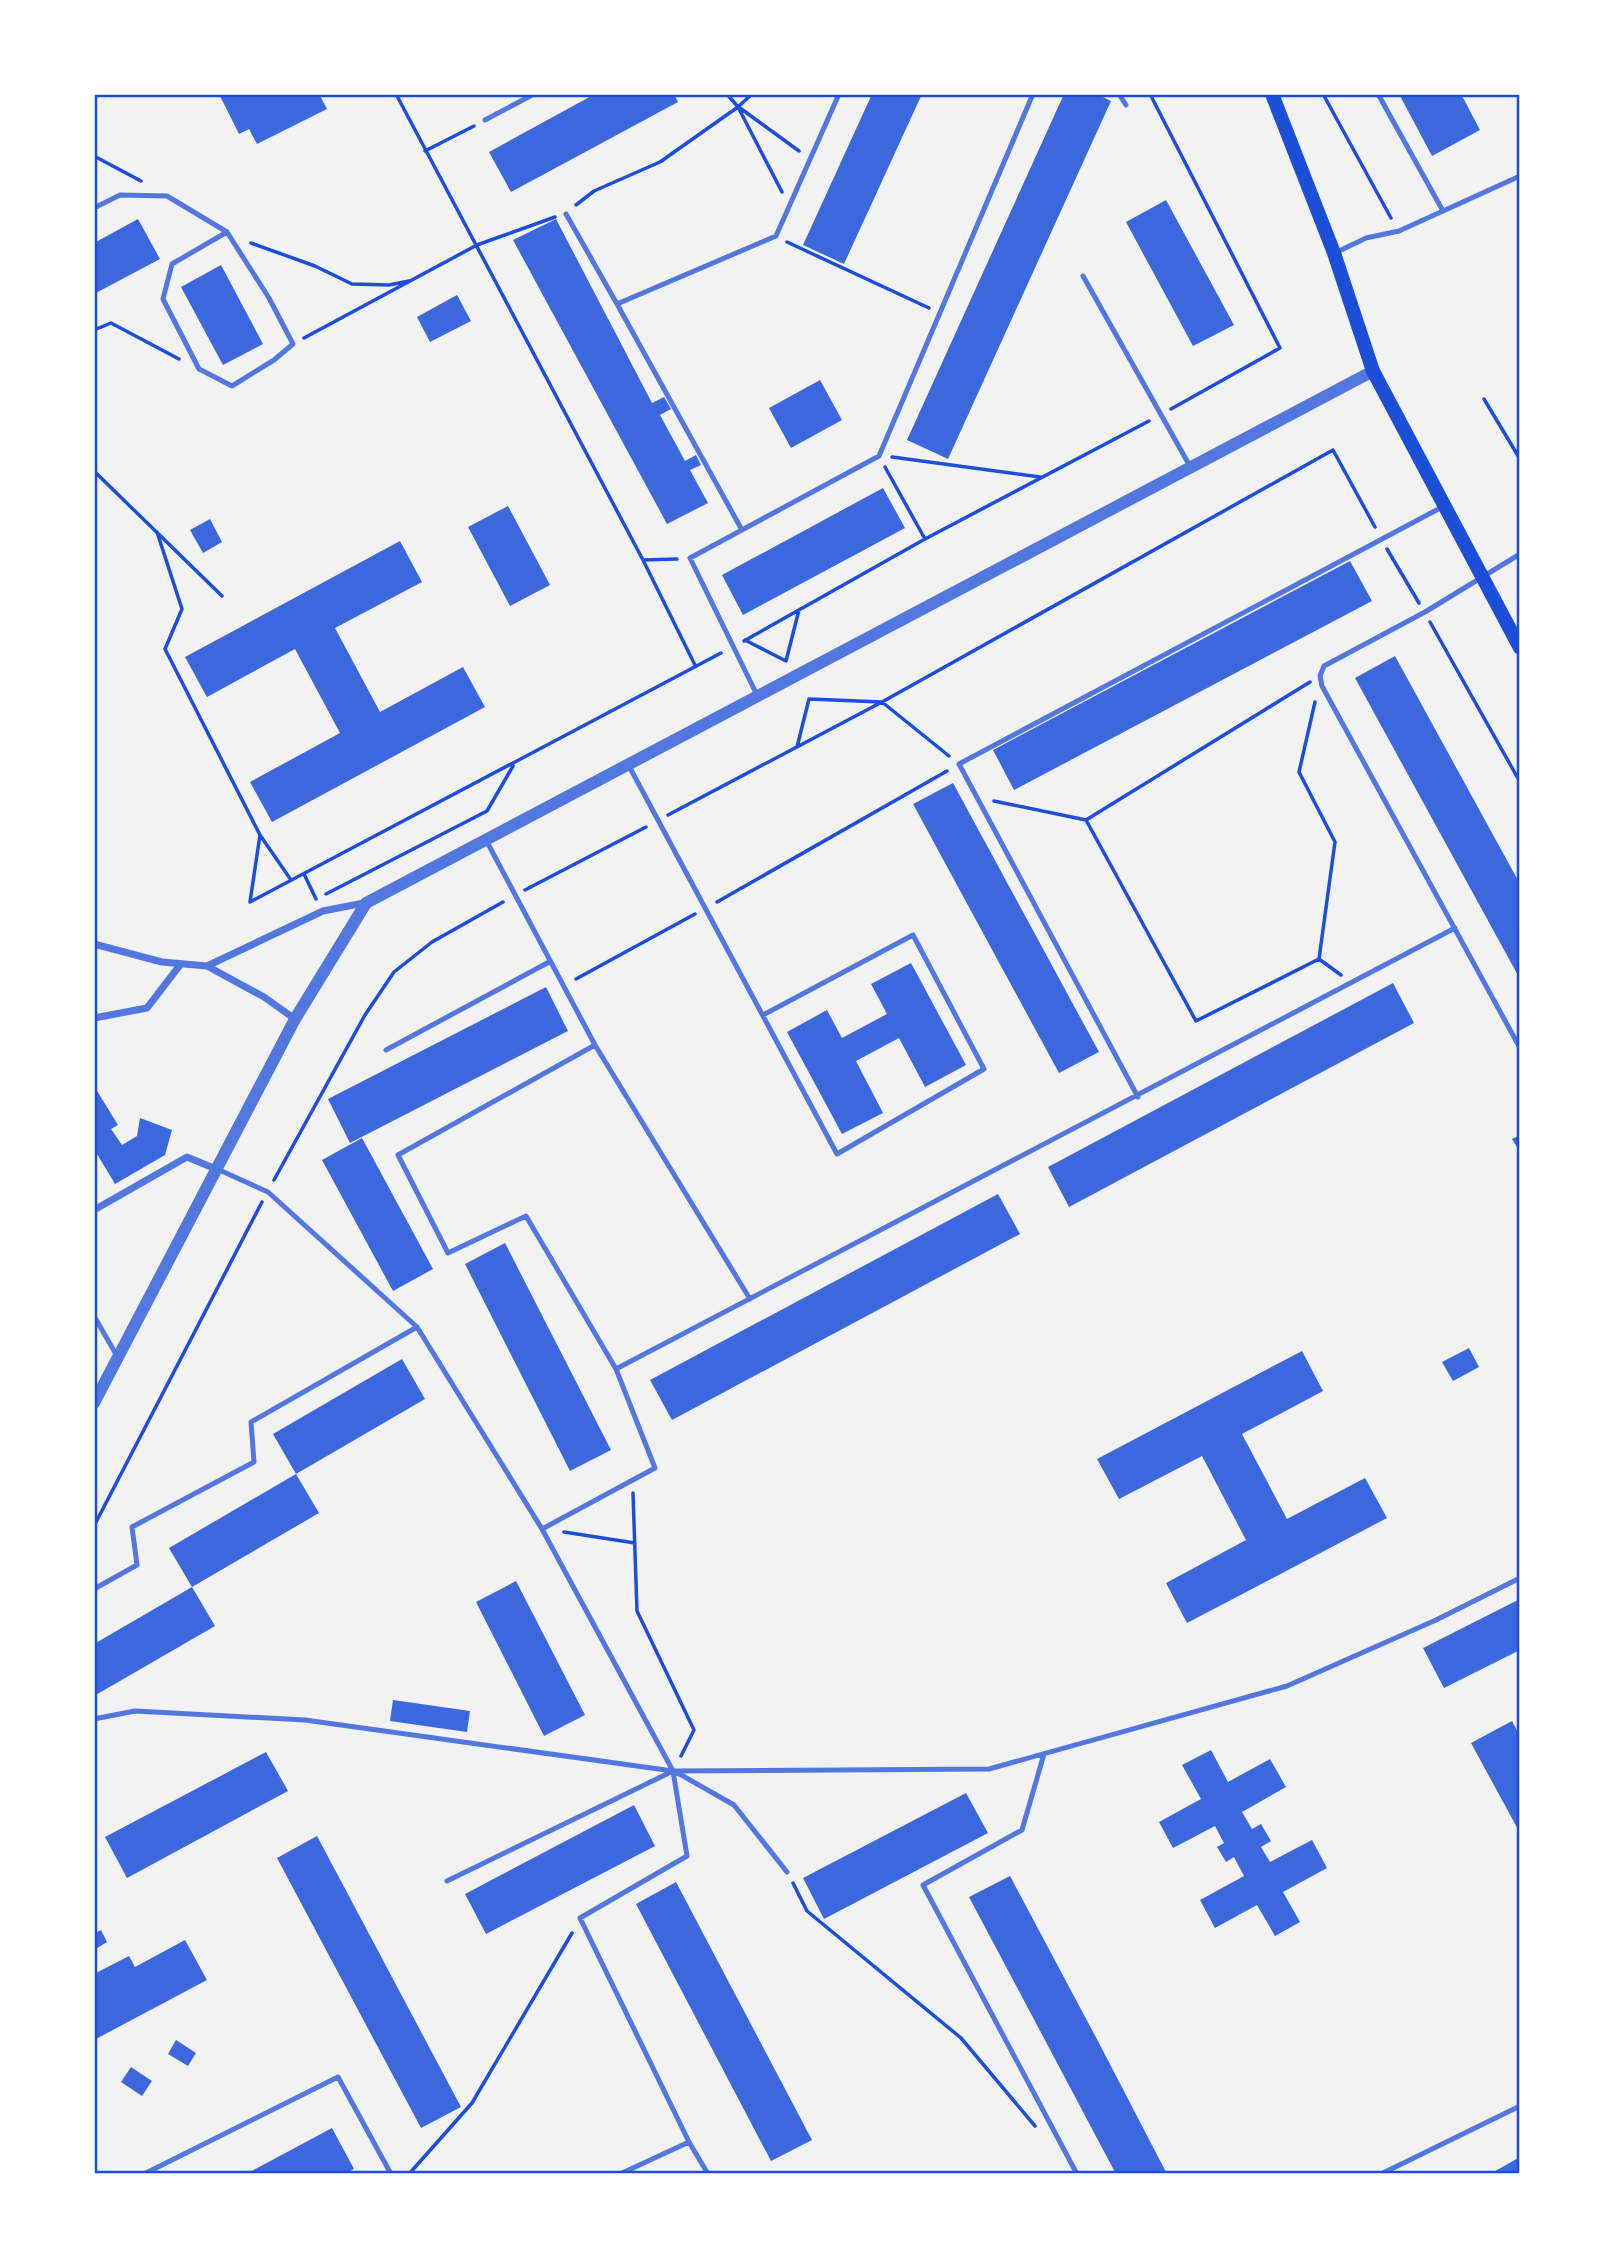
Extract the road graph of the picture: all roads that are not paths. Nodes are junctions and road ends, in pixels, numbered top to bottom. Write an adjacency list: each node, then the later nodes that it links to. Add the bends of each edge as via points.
1 (534, 94): 8 (lane)
2 (839, 94): 16 (lane, via 776,236)
3 (1033, 94): 20 (lane, via 879,456)
4 (1119, 94): 7 (lane)
5 (1272, 94): 14 (main road)
6 (1378, 94): 11 (lane)
7 (1126, 105)
8 (485, 120)
9 (1520, 176): 11 (lane)
10 (94, 208): 13 (lane, via 120,195 167,196)
11 (1443, 211): 14 (lane)
12 (566, 214): 16 (lane)
13 (226, 232): 13 (lane, via 172,264 163,299 199,369 232,386 293,344)
14 (1334, 253): 17 (main road)
15 (1083, 276): 18 (lane)
16 (617, 304): 20 (lane)
17 (1373, 371): 18 (street); 19 (main road)
18 (1191, 468): 24 (street)
19 (1444, 506): 22 (main road); 39 (lane, via 958,764)
20 (742, 530): 24 (lane, via 690,558)
21 (1520, 554): 22 (lane)
22 (1483, 578): 23 (main road); 28 (lane, via 1324,666 1320,676)
23 (1520, 648)
24 (757, 695): 25 (street)
25 (628, 763): 26 (street); 33 (lane)
26 (485, 838): 27 (street); 30 (lane)
27 (366, 903): 32 (street, via 323,911); 35 (street)
28 (1455, 928): 37 (lane); 39 (lane)
29 (94, 944): 31 (street)
30 (549, 962): 36 (lane); 38 (lane)
31 (180, 965): 32 (street); 34 (street, via 147,1008)
32 (207, 966): 35 (street)
33 (763, 1015): 33 (lane, via 837,1154 984,1069 914,935)
34 (94, 1018)
35 (296, 1019): 40 (street)
36 (596, 1045): 42 (lane); 46 (lane, via 398,1155 448,1253 526,1216)
37 (1520, 1048)
38 (386, 1050)
39 (1138, 1097): 42 (lane)
40 (216, 1169): 41 (street, via 187,1157); 44 (lane, via 268,1192); 45 (street)
41 (94, 1210)
42 (750, 1299): 46 (lane)
43 (94, 1316): 45 (lane)
44 (417, 1327): 48 (lane); 50 (lane, via 251,1422 254,1462 132,1527 137,1565)
45 (118, 1358): 47 (street)
46 (616, 1369): 48 (lane, via 655,1468)
47 (94, 1403)
48 (542, 1529): 53 (lane)
49 (1520, 1578): 52 (lane, via 1287,1686)
50 (94, 1588)
51 (94, 1719): 53 (lane, via 135,1711 305,1720)
52 (1044, 1754): 53 (lane, via 989,1769); 62 (lane, via 1022,1830 923,1885)
53 (673, 1770): 54 (lane, via 734,1805); 55 (lane); 57 (lane, via 687,1856 580,1918)
54 (787, 1872)
55 (447, 1881)
56 (1520, 2106): 63 (lane)
57 (689, 2142): 60 (lane); 61 (lane)
58 (144, 2174): 59 (lane, via 338,2077)
59 (391, 2174)
60 (620, 2174)
61 (708, 2174)
62 (1077, 2174)
63 (1381, 2174)

